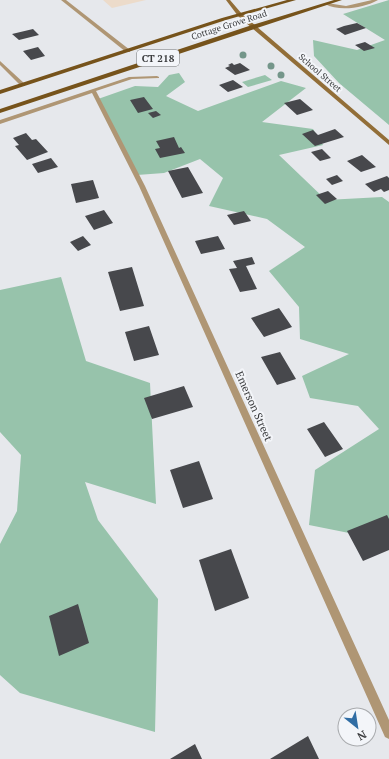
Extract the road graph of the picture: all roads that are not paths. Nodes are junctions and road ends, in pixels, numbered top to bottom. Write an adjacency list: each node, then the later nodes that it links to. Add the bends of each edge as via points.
1 (63, 0): 9 (street)
2 (228, 0): 7 (main road, School Street)
3 (293, 0): 7 (main road, Cottage Grove Road / CT 218)
4 (340, 0): 6 (main road, Cottage Grove Road / CT 218)
5 (376, 0): 6 (street, Cottage Grove Road, via 359,6 338,8)
6 (327, 4): 8 (main road, Cottage Grove Road / CT 218)
7 (240, 15): 8 (main road, School Street); 9 (main road, Cottage Grove Road / CT 218)
8 (254, 26): 17 (main road, Cottage Grove Road / CT 218); 19 (main road, School Street)
9 (128, 51): 14 (main road, Cottage Grove Road / CT 218)
10 (0, 62): 11 (street)
11 (7, 70): 12 (street); 14 (street)
12 (0, 72)
13 (157, 77): 15 (street, via 131,78)
14 (23, 85): 16 (main road, Cottage Grove Road / CT 218)
15 (93, 90): 18 (street); 20 (street, Emerson Street, via 142,186)
16 (0, 92)
17 (0, 111)
18 (0, 122)
19 (389, 143)
20 (389, 733)

